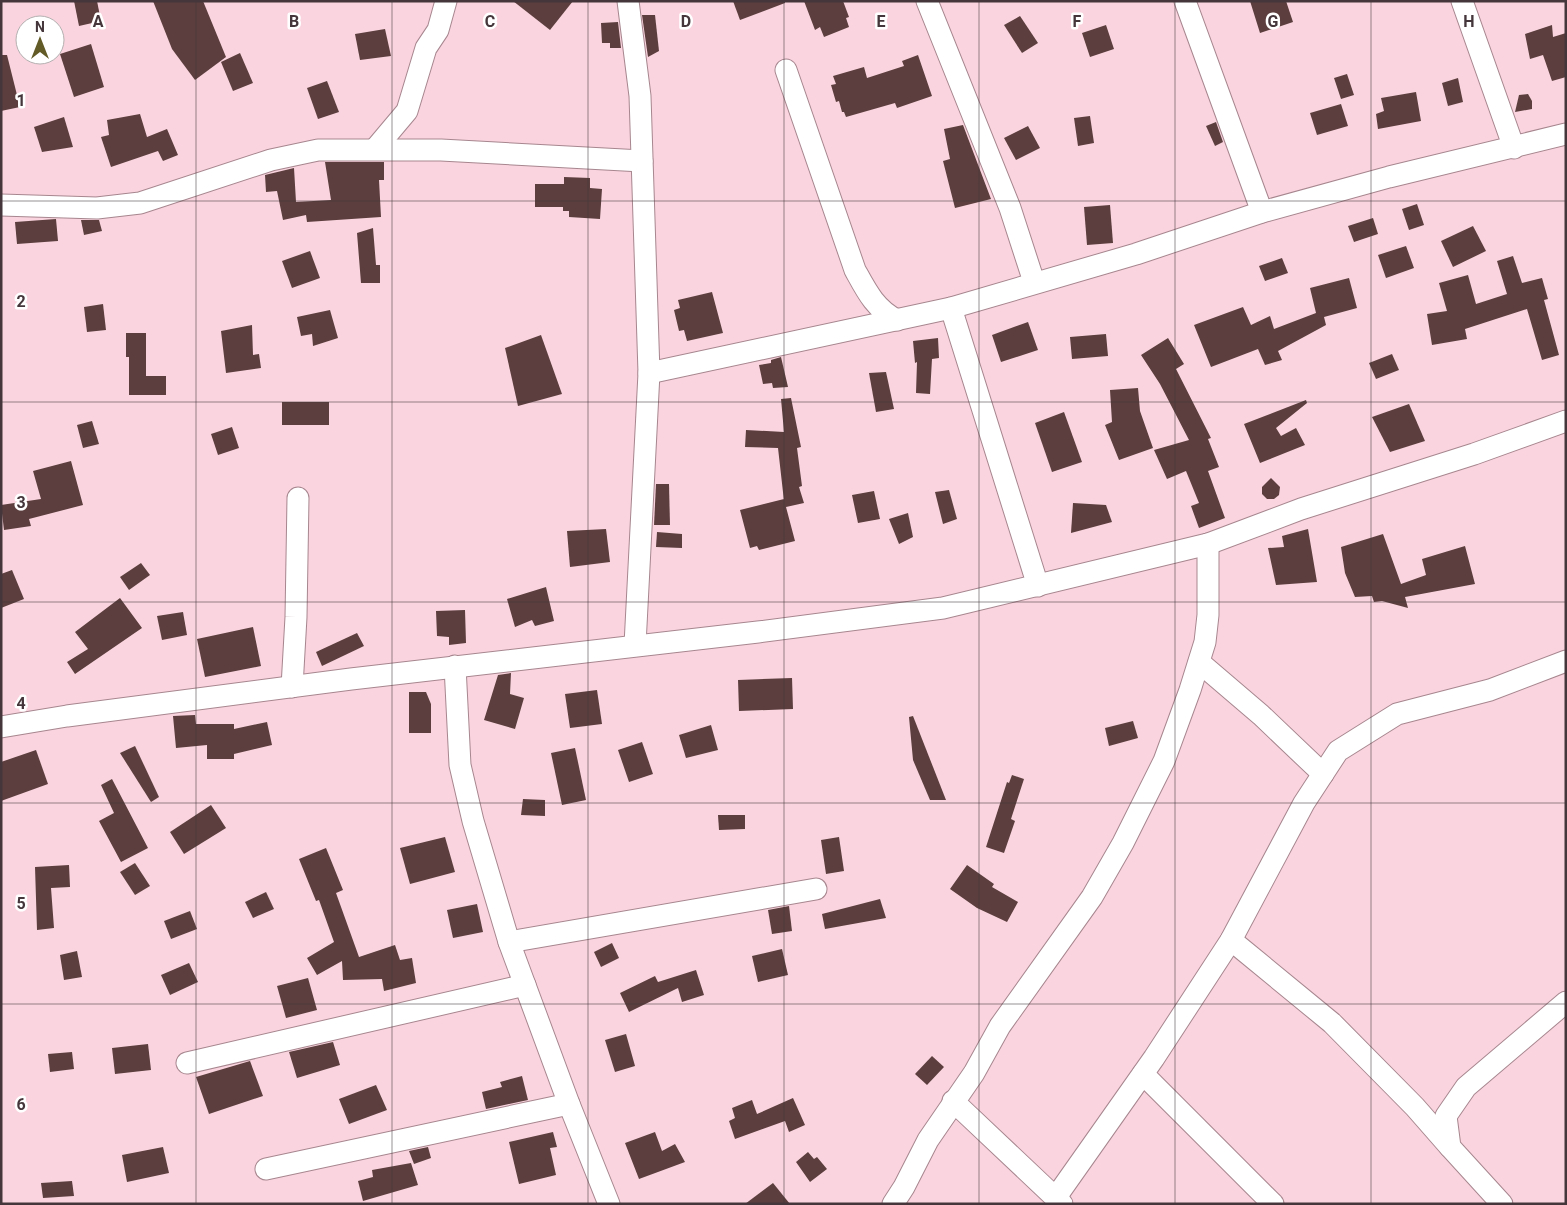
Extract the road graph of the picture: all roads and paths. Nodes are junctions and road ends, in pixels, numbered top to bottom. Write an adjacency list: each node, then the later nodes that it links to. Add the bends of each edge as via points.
1 (446, 1): 9 (street, via 438,30 426,48 407,111)
2 (628, 1): 10 (street, via 640,96)
3 (927, 1): 13 (street, via 1010,208)
4 (1185, 1): 12 (street)
5 (1462, 1): 8 (street)
6 (786, 70): 15 (street, via 855,270 869,296 884,313)
7 (1566, 134): 8 (street)
8 (1514, 148): 12 (street, via 1389,176)
9 (374, 149): 10 (street); 11 (street, via 318,150 270,160 140,203 97,208)
10 (642, 161): 16 (street)
11 (1, 205)
12 (1262, 212): 13 (street, via 1136,254)
13 (1034, 282): 14 (street)
14 (951, 308): 15 (street); 20 (street)
15 (897, 320): 16 (street)
16 (649, 373): 21 (street)
17 (1566, 421): 19 (street, via 1301,509)
18 (298, 498): 25 (street)
19 (1208, 544): 20 (street); 23 (street, via 1208,615)
20 (1038, 586): 21 (street, via 943,608)
21 (635, 645): 24 (street)
22 (1566, 661): 27 (street, via 1490,690 1397,714 1338,751)
23 (1199, 662): 27 (street); 35 (street, via 1164,761 1123,843 1092,897 1000,1026 974,1073)
24 (454, 666): 25 (street); 30 (street, via 460,765)
25 (292, 687): 26 (street)
26 (1, 727)
27 (1323, 774): 29 (street)
28 (816, 889): 30 (street)
29 (1231, 940): 34 (street); 37 (street, via 1332,1023 1415,1107)
30 (509, 942): 31 (street)
31 (525, 985): 33 (street); 36 (street)
32 (1566, 1002): 37 (street, via 1466,1087 1446,1116)
33 (187, 1063)
34 (1143, 1074): 39 (street); 42 (street)
35 (953, 1101): 39 (street); 41 (street)
36 (569, 1104): 38 (street); 40 (street)
37 (1450, 1148): 43 (street)
38 (266, 1169)
39 (1059, 1200)
40 (609, 1204)
41 (893, 1204)
42 (1273, 1204)
43 (1502, 1204)

